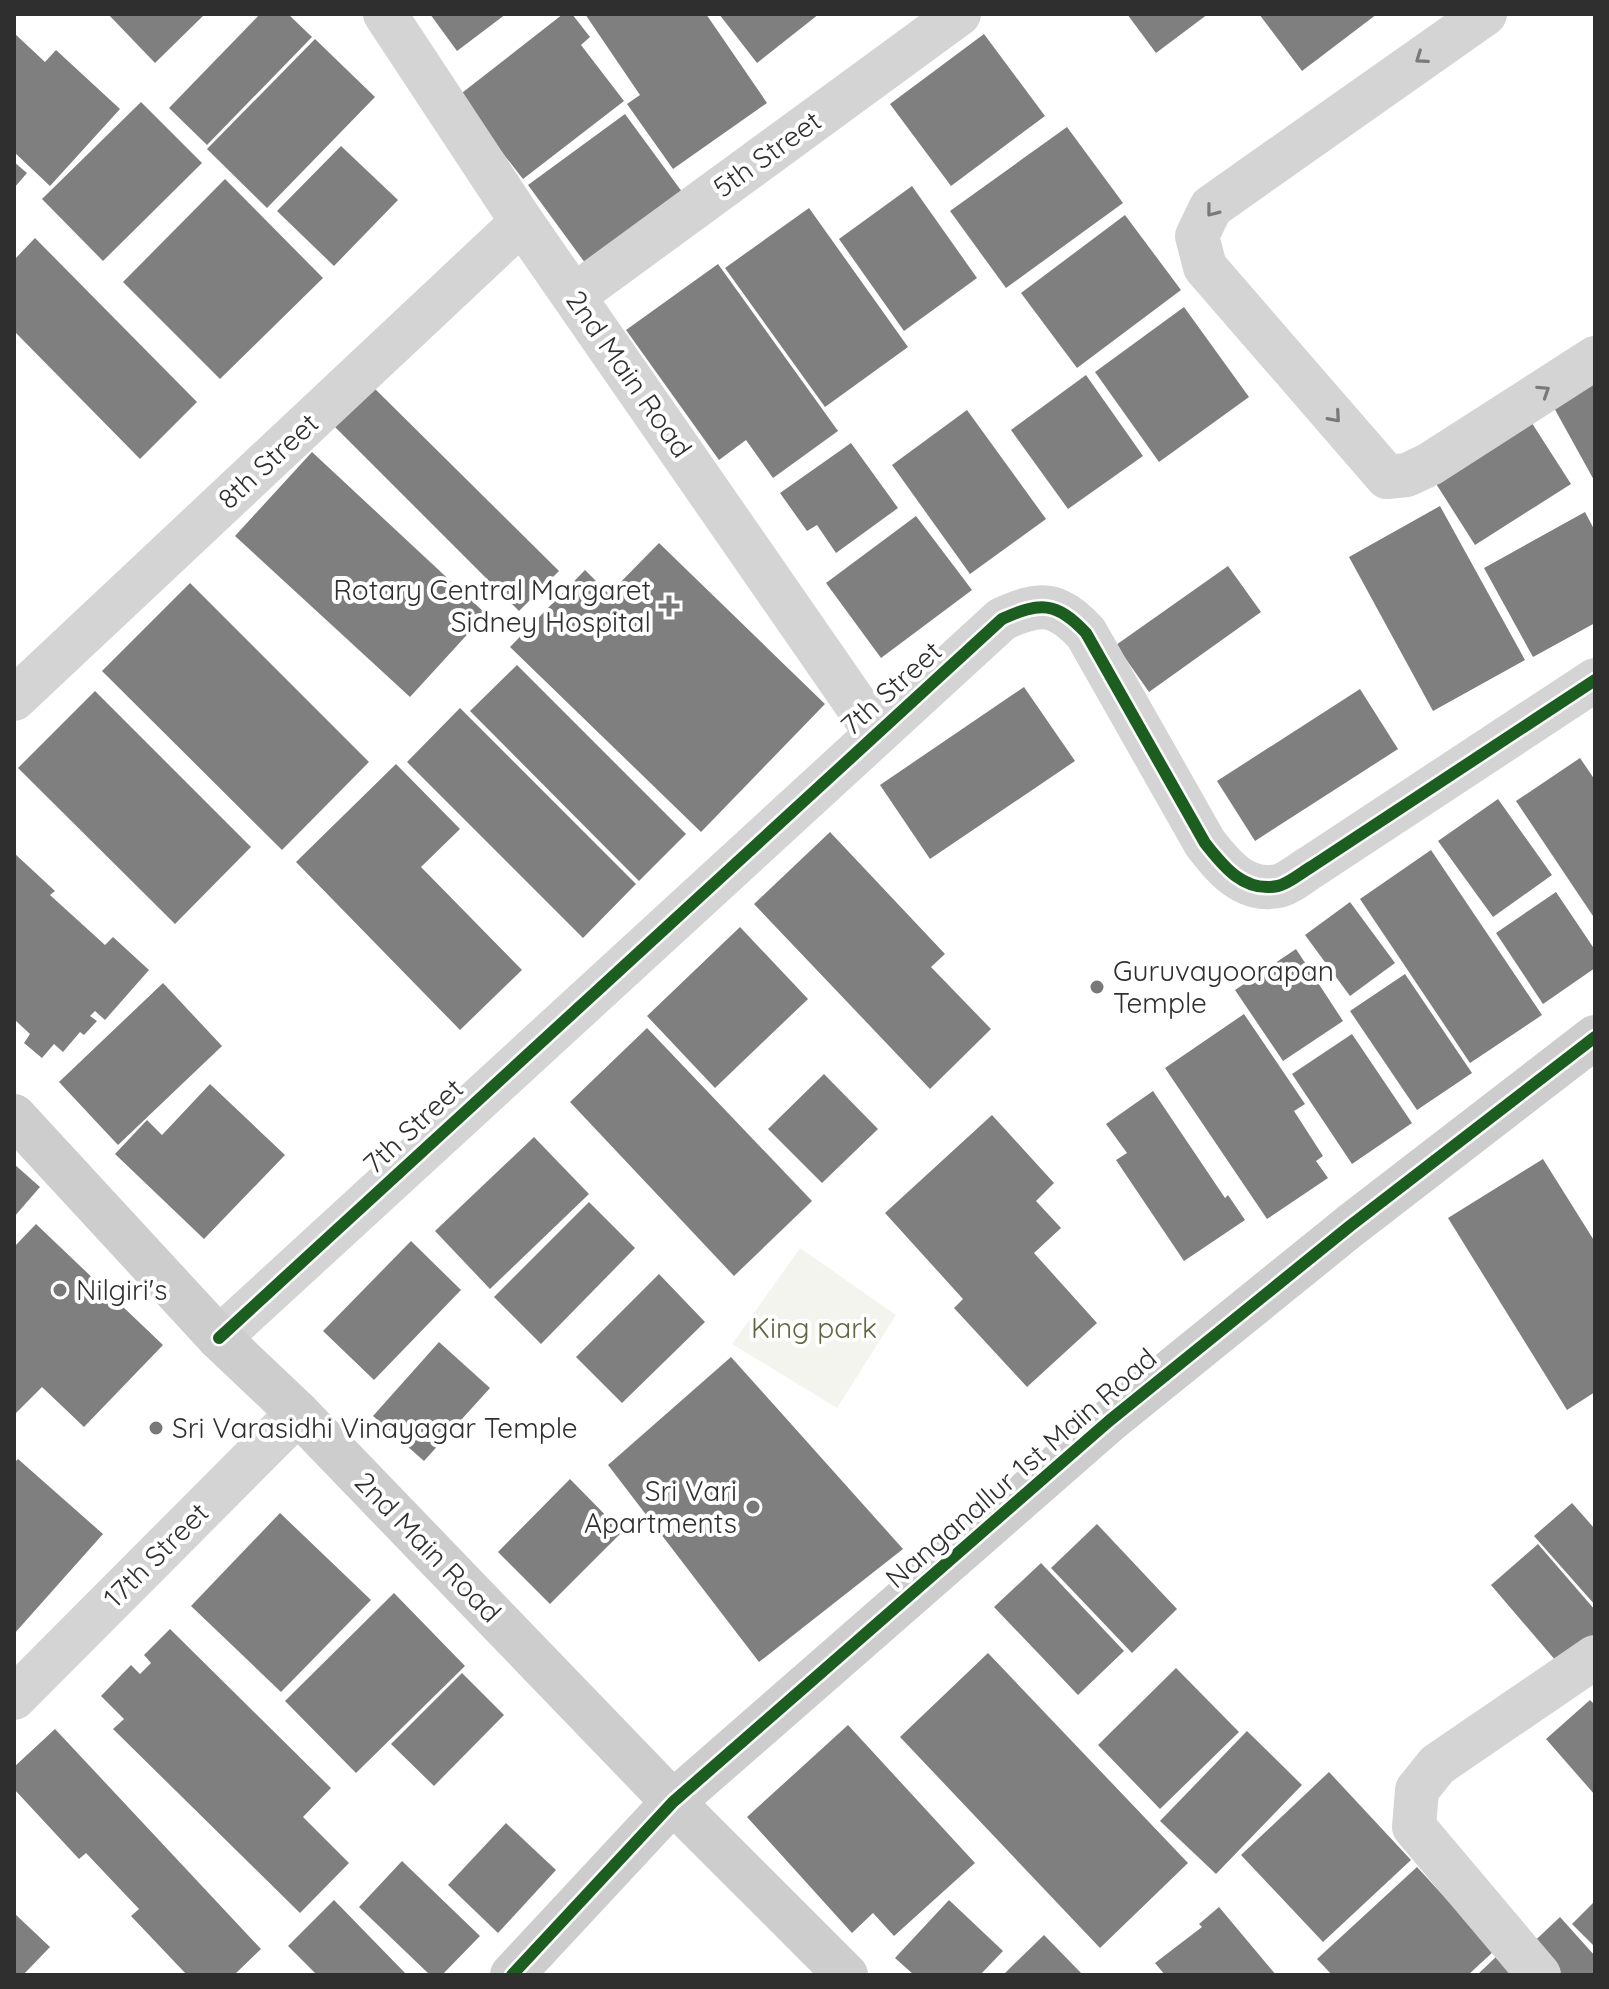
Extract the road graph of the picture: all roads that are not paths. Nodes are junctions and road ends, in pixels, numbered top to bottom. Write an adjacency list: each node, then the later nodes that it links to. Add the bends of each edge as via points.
1 (385, 14): 4 (street, 2nd Main Road)
2 (959, 14): 5 (street, 5th Street)
3 (1485, 14): 6 (street, one-way to 6, via 1211,207 1197,236 1205,267 1387,477 1430,464)
4 (522, 222): 5 (street, 2nd Main Road); 8 (street, 8th Street)
5 (575, 295): 9 (street, 2nd Main Road)
6 (1595, 358)
7 (1595, 680): 9 (street, 7th Street, via 1278,886 1247,884 1205,843 1086,633 1060,610 1030,607 1002,619)
8 (14, 699)
9 (876, 733): 12 (street, 7th Street)
10 (1595, 1037): 16 (street, Nanganallur 1st Main Road, via 1109,1421)
11 (14, 1116): 12 (street, 2nd Main Road)
12 (219, 1338): 13 (street, 2nd Main Road)
13 (298, 1413): 15 (street, 17th Street); 16 (street, 2nd Main Road)
14 (1595, 1657): 19 (street, via 1437,1765 1417,1790 1414,1827)
15 (14, 1698)
16 (673, 1802): 17 (street, Nanganallur 1st Main Road); 18 (street, 2nd Main Road)
17 (512, 1975)
18 (846, 1975)
19 (1539, 1975)

